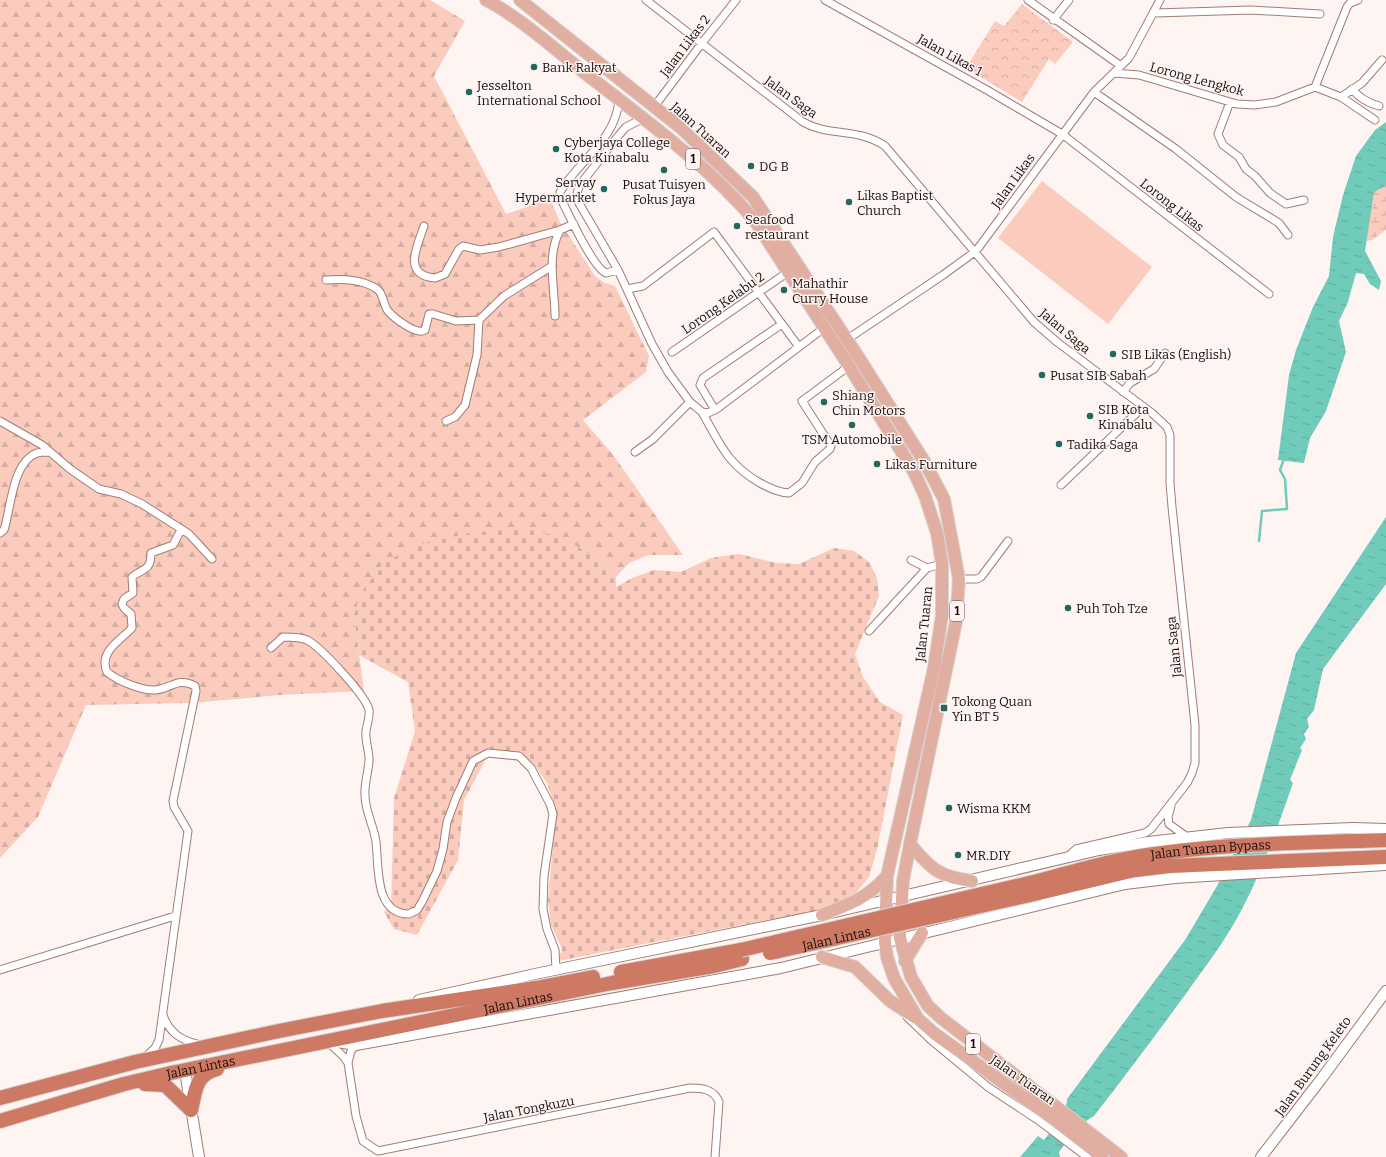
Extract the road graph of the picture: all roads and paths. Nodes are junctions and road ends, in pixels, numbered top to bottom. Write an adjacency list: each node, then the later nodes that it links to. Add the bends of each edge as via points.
1 (486, 0): 21 (main road, Jalan Tuaran / 1, via 515,19)
2 (646, 0): 13 (street, Jalan Saga)
3 (736, 0): 13 (street, Jalan Likas 2)
4 (825, 0): 27 (street, Jalan Likas 1)
5 (1028, 0): 12 (street)
6 (1069, 0): 12 (street)
7 (1160, 0): 10 (street, Jalan Likas)
8 (1358, 0): 17 (street, via 1346,7)
9 (524, 2): 24 (main road, Jalan Tuaran / 1)
10 (1155, 13): 11 (street, via 1251,10); 15 (street, Jalan Likas, via 1129,58)
11 (1320, 14)
12 (1053, 20): 15 (street)
13 (702, 43): 24 (street, Jalan Likas 2); 33 (street, Jalan Saga, via 813,128 859,134 885,146)
14 (1382, 60): 18 (street, via 1362,83)
15 (1121, 66): 16 (street, Jalan Likas)
16 (1114, 73): 19 (street, Jalan Likas); 22 (street, Lorong Lengkok, via 1138,75)
17 (1315, 87): 20 (street); 22 (street, Lorong Lengkok, via 1265,105)
18 (1352, 89): 20 (street); 23 (street, via 1356,95)
19 (1094, 92): 27 (street, Jalan Likas); 32 (street, via 1176,149 1236,197 1279,223)
20 (1341, 97): 26 (street)
21 (618, 99): 25 (main road, Jalan Tuaran / 1); 29 (street, via 618,112 610,131 560,192 560,197)
22 (1230, 102): 28 (street, via 1218,134 1223,145 1239,157 1246,169 1277,199 1286,204)
23 (1379, 106)
24 (654, 108): 45 (main road, Jalan Tuaran / 1, via 681,128 753,197)
25 (644, 118): 35 (street, via 626,127 577,191 578,205); 36 (main road, Jalan Tuaran / 1, via 734,197 755,221)
26 (1375, 120)
27 (1062, 134): 33 (street, Jalan Likas); 40 (street, Lorong Likas)
28 (1304, 200)
29 (574, 224): 31 (street); 35 (street, via 603,272)
30 (424, 226): 31 (street, via 413,260 417,270 424,276 435,278 445,274 459,249 464,246 480,250 499,247)
31 (560, 230): 34 (street, via 554,245)
32 (1288, 235)
33 (976, 251): 45 (street, Jalan Likas); 50 (street, Jalan Saga, via 999,282 1046,333)
34 (552, 266): 41 (street); 42 (street, via 504,296)
35 (618, 270): 38 (street)
36 (788, 272): 39 (street, Lorong Kelabu 2); 44 (main road, Jalan Tuaran / 1)
37 (326, 280): 42 (street, via 356,281 376,288 391,315 420,332 425,330 429,314 456,322)
38 (627, 289): 39 (street, via 642,286 714,232); 51 (street, via 657,356)
39 (759, 292): 43 (street); 47 (street, Lorong Kelabu 2)
40 (1269, 294)
41 (555, 316)
42 (479, 320): 56 (street, via 477,355 465,405 455,417)
43 (782, 324): 46 (street); 53 (street, via 703,378 700,385)
44 (824, 328): 46 (street); 49 (main road, Jalan Tuaran / 1)
45 (846, 340): 59 (main road, via 844,349 901,442); 68 (main road, Jalan Tuaran / 1, via 924,461 944,499)
46 (799, 347): 53 (street)
47 (672, 352)
48 (1165, 353): 50 (street, via 1154,369 1130,383)
49 (849, 366): 54 (street, via 802,401 831,446 815,462 802,483 789,494 768,488 734,466); 59 (main road, Jalan Tuaran / 1)
50 (1123, 392): 52 (street, Jalan Saga)
51 (690, 402): 54 (street); 58 (street, via 653,439)
52 (1143, 407): 60 (street); 73 (street, Jalan Saga, via 1163,422 1170,435 1172,507 1195,725 1192,773)
53 (716, 410): 54 (street)
54 (702, 412)
55 (0, 421): 57 (street, via 29,436)
56 (446, 421)
57 (49, 452): 61 (street, via 99,489 121,494 142,504); 62 (street, via 32,456 21,468 4,530)
58 (635, 452)
59 (905, 457): 66 (main road, Jalan Tuaran / 1, via 928,505 937,533)
60 (1061, 485)
61 (181, 530): 64 (street, via 194,537); 88 (street, via 173,545 151,553 146,569 132,578 132,593 122,604 131,614 132,628 112,646 105,662 111,675 134,685 158,690 183,682 194,686 196,691 174,801 174,806 188,831)
62 (0, 533)
63 (1008, 541): 68 (street, via 981,577)
64 (212, 559)
65 (911, 560): 67 (street)
66 (942, 564): 67 (street); 71 (main road, Jalan Tuaran / 1, via 942,615 934,668)
67 (927, 568): 69 (street)
68 (959, 579): 72 (main road, Jalan Tuaran / 1, via 956,622)
69 (869, 631)
70 (270, 648): 98 (street, via 284,637 306,639 326,656 366,702 369,718 366,732 369,758 364,794 376,842 380,884 386,900 397,912 409,914 417,910 422,902 438,866 446,822 473,761 488,753 510,754 524,759 550,804 553,814 544,876 543,908 555,950)
71 (922, 716): 72 (main road); 81 (main road, Jalan Tuaran / 1)
72 (935, 718): 77 (main road, Jalan Tuaran / 1)
73 (1173, 802): 75 (street, Jalan Saga, via 1168,817 1169,824); 78 (street, Jalan Saga, via 1145,833 1076,849)
74 (1386, 829): 75 (street, via 1288,830)
75 (1188, 837): 78 (street)
76 (1386, 840): 84 (highway, Jalan Tuaran Bypass, via 1237,846 1147,855)
77 (910, 844): 82 (main road, via 942,875); 85 (main road, Jalan Tuaran / 1)
78 (1067, 857): 82 (street)
79 (1386, 857): 84 (highway, Jalan Tuaran Bypass, via 1191,864 1135,870)
80 (1386, 865): 90 (street, via 1174,878 1118,886)
81 (887, 876): 86 (main road, Jalan Tuaran / 1); 87 (main road, via 872,892 859,900)
82 (972, 881): 83 (street)
83 (946, 887): 85 (street); 90 (street, via 940,895 938,906 945,922)
84 (1039, 887): 94 (highway, Jalan Lintas, bridge)
85 (903, 897): 86 (street); 92 (main road, Jalan Tuaran / 1)
86 (886, 900): 87 (street); 93 (main road, Jalan Tuaran / 1)
87 (822, 915): 89 (street)
88 (174, 916): 97 (street); 102 (street)
89 (806, 918): 95 (street, via 822,922 829,933 829,944); 98 (street)
90 (954, 926): 91 (street)
91 (922, 933): 92 (street); 96 (main road)
92 (900, 938): 93 (street); 96 (main road, Jalan Tuaran / 1)
93 (885, 942): 95 (street); 103 (main road, Jalan Tuaran / 1, via 894,978)
94 (741, 954): 101 (highway, Jalan Lintas); 105 (highway, Jalan Lintas, via 714,966 612,983)
95 (819, 958): 100 (main road, via 855,967); 107 (street, via 781,968)
96 (905, 961): 116 (main road, Jalan Tuaran / 1, via 928,1006)
97 (0, 970)
98 (556, 970): 101 (street, via 446,993)
99 (1386, 991): 124 (street, Jalan Burung Keleto)
100 (890, 1001): 103 (main road); 104 (street)
101 (382, 1010): 106 (highway, Jalan Lintas)
102 (162, 1013): 106 (street, via 168,1028 180,1038 200,1045); 109 (street, via 157,1044)
103 (918, 1019): 104 (street); 116 (main road, Jalan Tuaran / 1, via 955,1050)
104 (926, 1035): 121 (street, via 988,1087 1038,1120)
105 (327, 1041): 107 (street); 108 (highway, Jalan Lintas); 110 (street, Jalan Tongkuzu, via 339,1051)
106 (219, 1044): 109 (highway, Jalan Lintas)
107 (356, 1045): 110 (street, via 351,1051)
108 (238, 1058): 112 (highway, Jalan Lintas); 115 (highway, via 232,1064 204,1074 200,1079)
109 (135, 1062): 111 (highway, Jalan Lintas)
110 (348, 1064): 120 (street, Jalan Tongkuzu, via 359,1130 363,1141 378,1150 690,1088 707,1089 717,1096 719,1102)
111 (103, 1070): 112 (highway, via 163,1061 178,1064); 114 (highway, Jalan Lintas)
112 (185, 1071): 113 (highway, Jalan Lintas); 115 (street)
113 (124, 1084): 115 (highway, via 165,1085); 117 (highway, Jalan Lintas)
114 (0, 1098)
115 (191, 1110): 119 (street)
116 (1057, 1115): 118 (main road, Jalan Tuaran / 1)
117 (0, 1121)
118 (1079, 1132): 122 (main road, Jalan Tuaran / 1); 123 (main road, Jalan Tuaran / 1)
119 (199, 1157)
120 (715, 1157)
121 (1086, 1157)
122 (1102, 1157)
123 (1121, 1157)
124 (1261, 1157)

